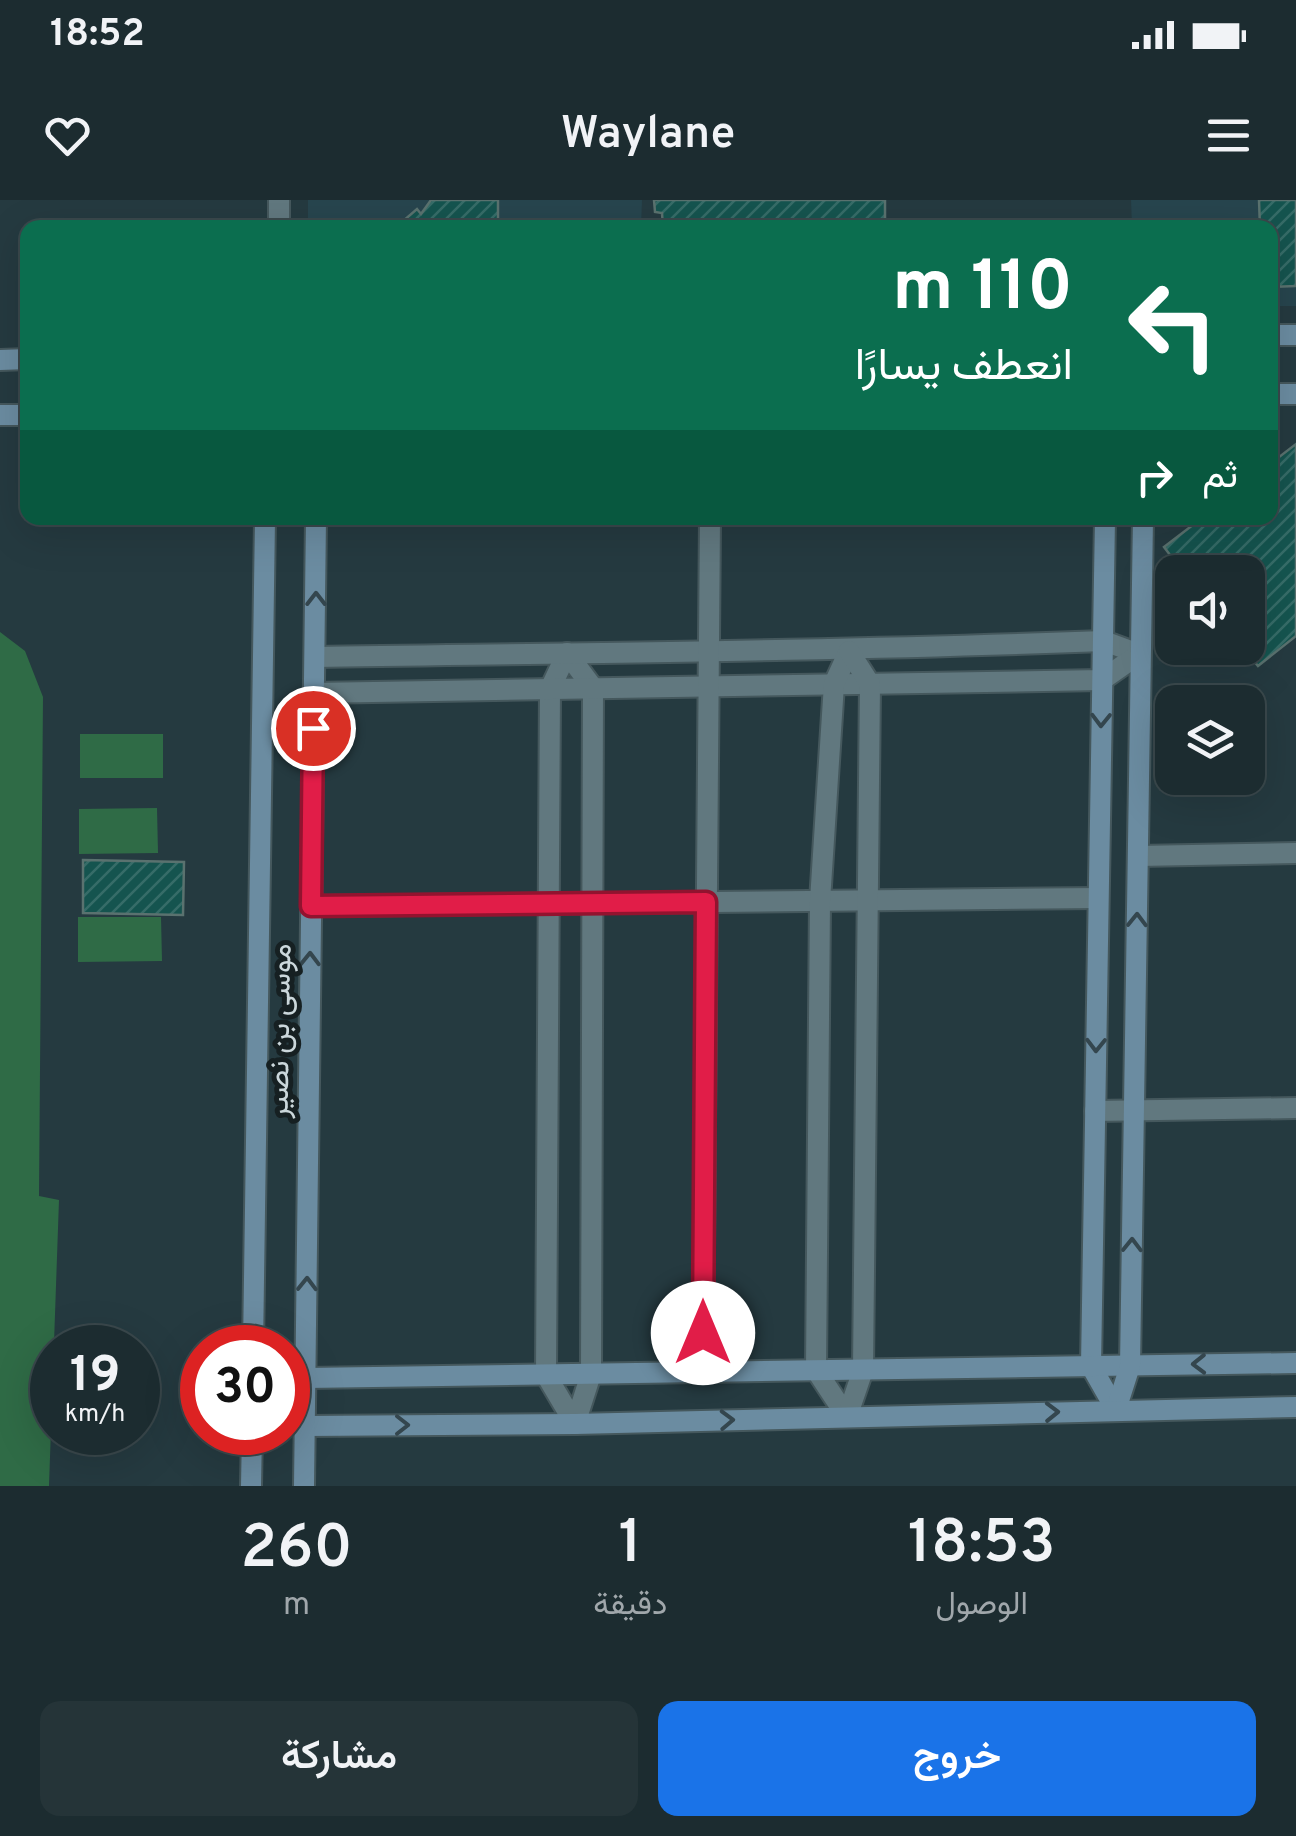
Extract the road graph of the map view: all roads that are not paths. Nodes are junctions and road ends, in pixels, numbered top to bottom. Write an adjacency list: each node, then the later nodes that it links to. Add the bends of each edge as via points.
1 (265, 525): 31 (street, موسى بن نصير)
2 (316, 525): 11 (street, موسى بن نصير, one-way to 2)
3 (710, 525): 7 (street)
4 (1106, 525): 6 (street)
5 (1143, 525): 10 (street)
6 (1104, 641): 8 (street); 10 (street); 12 (street)
7 (711, 649): 8 (street); 9 (street); 15 (street)
8 (850, 651): 13 (street); 14 (street)
9 (567, 653): 11 (street); 16 (street); 17 (street)
10 (1139, 654): 12 (street); 20 (street)
11 (315, 656): 18 (street, موسى بن نصير)
12 (1102, 680): 14 (street); 21 (street, one-way to 21)
13 (834, 684): 14 (street); 15 (street); 23 (street)
14 (870, 684): 22 (street)
15 (708, 687): 16 (street); 24 (street)
16 (593, 688): 17 (street); 26 (street)
17 (550, 690): 18 (street); 25 (street)
18 (313, 693): 27 (street, موسى بن نصير)
19 (1296, 853): 20 (street)
20 (1138, 856): 30 (street, one-way to 20)
21 (1098, 898): 22 (street); 29 (street, one-way to 29)
22 (868, 900): 23 (street); 37 (street)
23 (820, 901): 24 (street); 36 (street)
24 (706, 902): 26 (street); 38 (street)
25 (549, 904): 26 (street); 27 (street); 39 (street)
26 (592, 904): 40 (street)
27 (311, 906): 32 (street, موسى بن نصير, one-way to 27)
28 (1296, 1108): 30 (street)
29 (1095, 1110): 30 (street); 34 (street)
30 (1134, 1110): 35 (street, one-way to 30)
31 (253, 1325)
32 (307, 1325)
33 (1296, 1363): 35 (street, one-way to 35)
34 (1091, 1366): 35 (street); 37 (street); 43 (street)
35 (1130, 1366): 43 (street)
36 (816, 1370): 37 (street); 38 (street); 44 (street)
37 (863, 1370): 44 (street)
38 (703, 1372): 40 (street)
39 (546, 1374): 40 (street); 41 (street); 45 (street)
40 (591, 1374): 45 (street)
41 (310, 1378)
42 (1296, 1407): 43 (street)
43 (1116, 1410): 44 (street, one-way to 43)
44 (846, 1416): 45 (street, one-way to 44)
45 (576, 1424): 46 (street, one-way to 45)
46 (310, 1426)
47 (252, 1455): 49 (street)
48 (305, 1455): 50 (street, موسى بن نصير)
49 (251, 1486)
50 (304, 1486)

